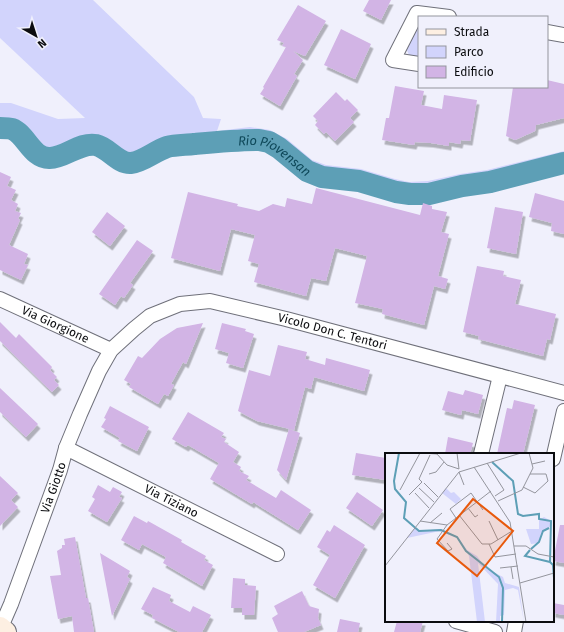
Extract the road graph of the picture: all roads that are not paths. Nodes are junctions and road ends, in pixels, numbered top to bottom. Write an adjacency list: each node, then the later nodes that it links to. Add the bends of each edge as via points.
1 (441, 16): 4 (street, via 417,13 393,60)
2 (548, 32): 3 (street)
3 (564, 35)
4 (418, 64)
5 (0, 299): 6 (street, Via Giorgione)
6 (111, 350): 7 (street, Vicolo Don C. Tentori, via 150,316 180,304 210,301); 10 (street, Via Giotto, via 99,371)
7 (500, 376): 8 (street, Vicolo Don C. Tentori); 11 (street)
8 (564, 393)
9 (564, 411): 12 (street)
10 (66, 448): 13 (street, Via Tiziano); 16 (street, Via Giotto, via 11,604)
11 (482, 453)
12 (554, 455)
13 (277, 554)
14 (460, 622): 18 (street)
15 (516, 622): 19 (street)
16 (0, 627): 17 (street)
17 (6, 632)
18 (495, 632)
19 (514, 632)

